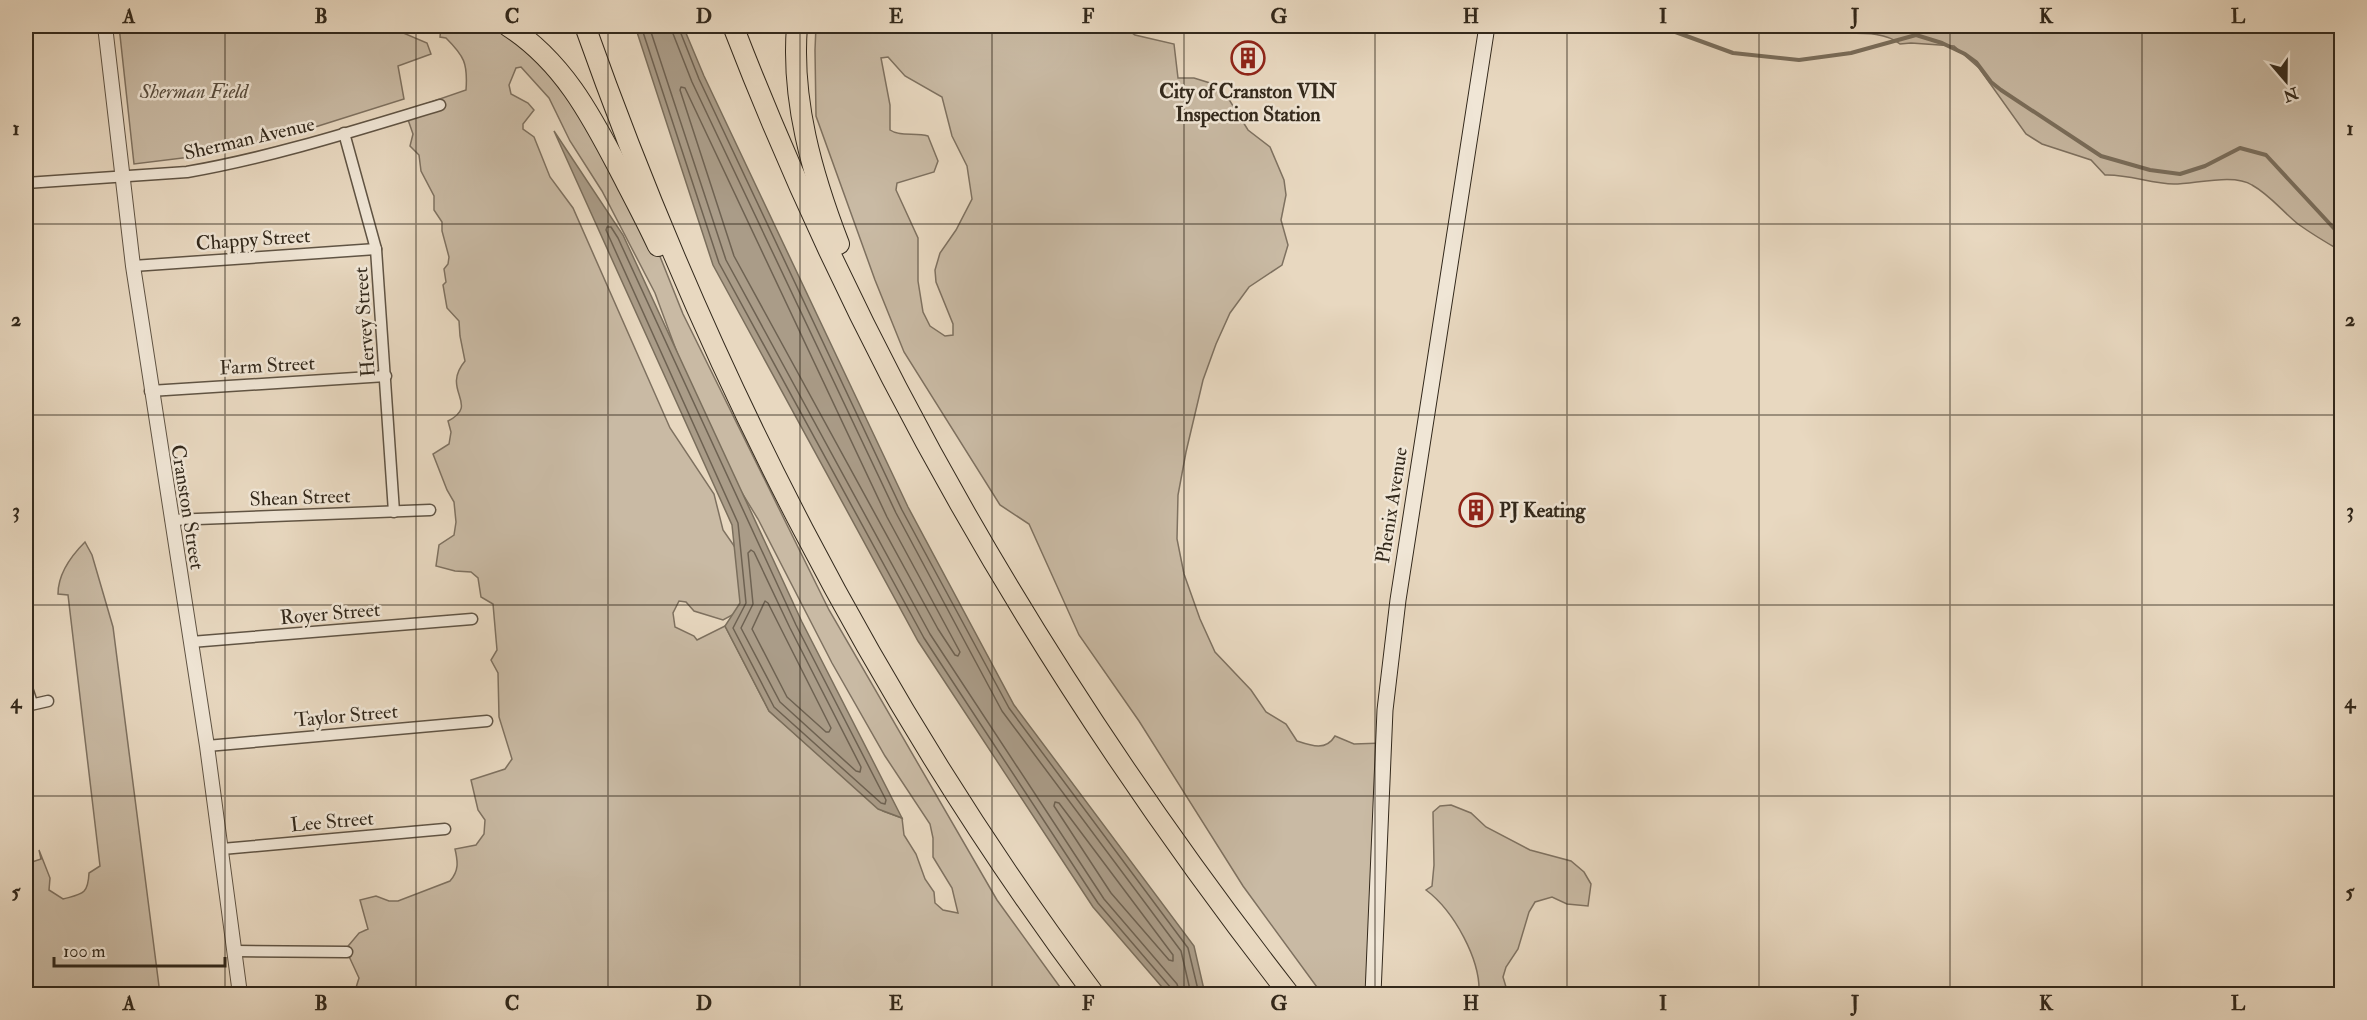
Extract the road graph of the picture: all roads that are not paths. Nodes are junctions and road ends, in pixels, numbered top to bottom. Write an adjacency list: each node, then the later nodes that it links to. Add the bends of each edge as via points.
1 (105, 26): 9 (street, Cranston Street)
2 (508, 26): 15 (highway, via 548,57 588,111 683,303)
3 (585, 26): 15 (highway, via 630,147)
4 (733, 26): 13 (highway, via 816,224)
5 (797, 26): 13 (highway, via 797,82 815,172)
6 (1487, 26): 34 (main road, Phenix Avenue, via 1398,600 1385,710)
7 (440, 105): 8 (street, Sherman Avenue)
8 (344, 134): 9 (street, Sherman Avenue, via 187,172); 11 (street, Hervey Street)
9 (122, 176): 10 (street, Sherman Avenue); 12 (street, Cranston Street)
10 (26, 183)
11 (376, 249): 12 (street, Chappy Street); 14 (street, Hervey Street)
12 (133, 266): 16 (street, Cranston Street)
13 (889, 372): 33 (highway, via 968,518 1075,695 1173,840)
14 (386, 376): 16 (street, Farm Street); 18 (street, Hervey Street)
15 (727, 378): 32 (highway, via 802,528 906,711 1011,877)
16 (150, 390): 19 (street, Cranston Street)
17 (430, 510): 18 (street, Shean Street)
18 (394, 512): 19 (street, Shean Street)
19 (171, 520): 21 (street, Cranston Street)
20 (472, 619): 21 (street, Royer Street)
21 (191, 642): 26 (street, Cranston Street)
22 (26, 685): 24 (street)
23 (48, 700): 24 (street)
24 (29, 704)
25 (487, 721): 26 (street, Taylor Street)
26 (207, 746): 28 (street, Cranston Street)
27 (445, 829): 28 (street, Lee Street)
28 (222, 849): 29 (street, Cranston Street)
29 (235, 951): 30 (street); 31 (street, Cranston Street)
30 (347, 952)
31 (240, 994)
32 (1094, 994)
33 (1289, 994)
34 (1373, 994)

